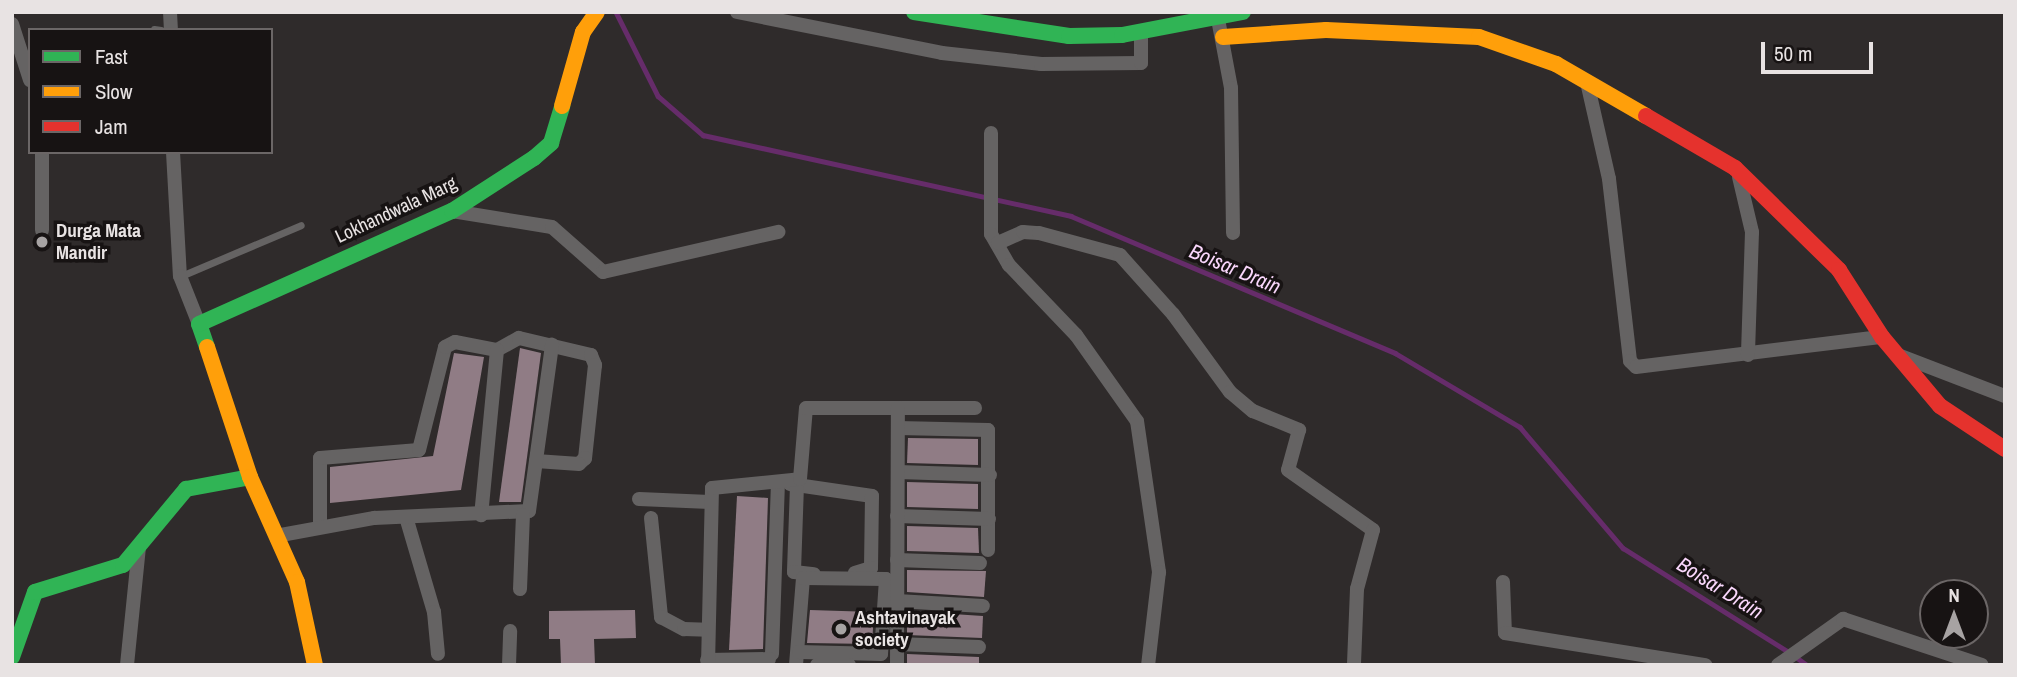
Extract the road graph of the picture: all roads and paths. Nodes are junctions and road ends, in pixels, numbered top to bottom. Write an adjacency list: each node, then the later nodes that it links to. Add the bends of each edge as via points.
1 (597, 12): 15 (street, Lokhandwala Marg, via 583,32 551,142)
2 (737, 12): 7 (street, via 942,53 1041,64 1141,63)
3 (914, 12): 7 (street, via 1030,33)
4 (1243, 12): 5 (street)
5 (1218, 19): 7 (street); 8 (street)
6 (12, 24): 9 (street)
7 (1141, 32)
8 (1223, 37): 10 (street, via 1326,30 1479,37 1529,52); 19 (street, via 1231,88)
9 (28, 74)
10 (1587, 82): 14 (street); 26 (street, via 1609,178 1630,361 1636,367)
11 (991, 133): 20 (street, via 996,170 990,197)
12 (42, 154): 17 (street)
13 (173, 154): 21 (street)
14 (1735, 168): 23 (street, via 1839,270); 26 (street, via 1747,193 1752,232)
15 (452, 211): 18 (street, via 552,227 603,272); 22 (street, Lokhandwala Marg)
16 (301, 225): 21 (lane)
17 (42, 230)
18 (778, 232)
19 (1233, 233)
20 (995, 238): 70 (street, via 1009,265 1076,335 1137,421 1159,572); 71 (street, via 1039,233 1120,256 1173,314 1230,392 1253,411 1299,430 1288,470 1373,530 1357,589)
21 (180, 276): 22 (street)
22 (199, 324): 36 (street)
23 (1882, 337): 26 (street); 27 (street)
24 (552, 345): 25 (street, via 519,338); 33 (street); 33 (street, via 591,355 595,365 585,458 579,464)
25 (497, 350): 40 (street); 46 (street, via 455,342 445,347 419,450 320,458)
26 (1748, 355)
27 (1898, 355): 28 (street); 32 (street, via 1950,417)
28 (2005, 396)
29 (898, 408): 30 (street); 31 (street); 37 (street, via 806,408 803,472)
30 (975, 408)
31 (898, 428): 34 (street); 35 (street, via 988,430)
32 (2005, 449)
33 (536, 461): 41 (street)
34 (898, 472): 35 (street); 42 (street)
35 (990, 475): 45 (street)
36 (250, 477): 47 (street); 48 (street, via 186,489)
37 (788, 484): 37 (street, via 872,495 868,573 794,572); 39 (street, via 722,483 712,488); 63 (street, via 770,657)
38 (639, 499): 39 (street)
39 (710, 502): 56 (street)
40 (481, 515): 41 (street); 43 (street)
41 (523, 515): 53 (street)
42 (898, 516): 45 (street); 50 (street)
43 (406, 517): 46 (street); 60 (street, via 434,612)
44 (651, 518): 56 (street, via 661,617 684,629)
45 (989, 519): 49 (street)
46 (320, 526): 47 (street)
47 (281, 535): 65 (street)
48 (139, 547): 61 (street, via 123,565 35,592); 64 (street)
49 (988, 550)
50 (897, 560): 51 (street); 54 (street)
51 (979, 563)
52 (1503, 582): 72 (street, via 1505,633)
53 (520, 589)
54 (897, 601): 55 (street); 58 (street)
55 (983, 606)
56 (707, 630): 63 (street)
57 (510, 631): 66 (street)
58 (897, 643): 59 (street); 69 (street)
59 (979, 648)
60 (438, 654)
61 (12, 657)
62 (797, 658): 62 (street, via 803,578 886,579 881,654)
63 (707, 662)
64 (127, 665)
65 (315, 665)
66 (509, 665)
67 (817, 665): 68 (street)
68 (849, 665)
69 (897, 665)
70 (1148, 665)
71 (1354, 665)
72 (1705, 665)
73 (1778, 665): 74 (street, via 1843,619)
74 (1982, 665)

